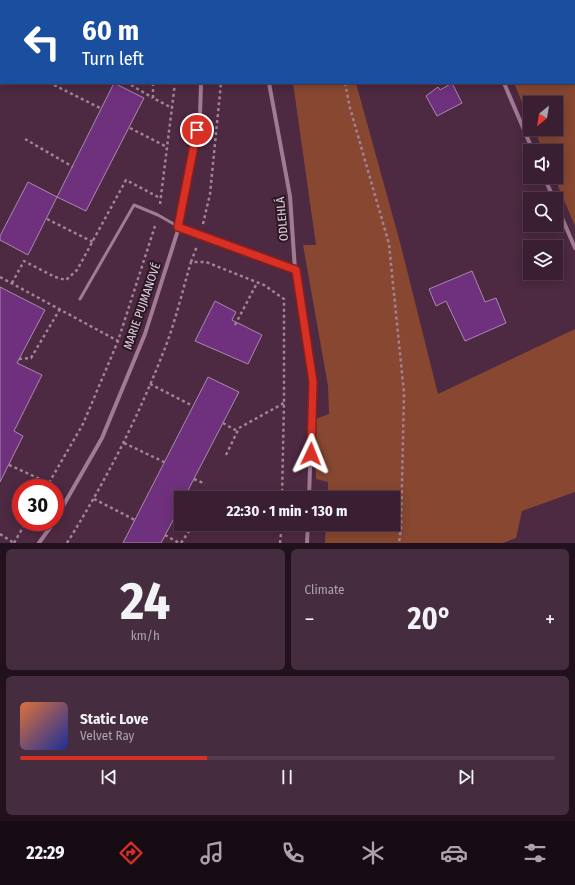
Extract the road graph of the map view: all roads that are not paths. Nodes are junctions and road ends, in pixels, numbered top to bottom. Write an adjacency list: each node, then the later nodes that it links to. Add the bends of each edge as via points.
1 (202, 84): 6 (street, MARIE PUJMANOVÉ, via 200,116)
2 (269, 84): 8 (street, ODLEHLÁ, via 290,196)
3 (504, 84): 4 (street)
4 (530, 144)
5 (563, 220): 7 (street)
6 (178, 227): 8 (street); 9 (lane, via 134,205); 11 (street, MARIE PUJMANOVÉ, via 145,334 102,438)
7 (575, 248)
8 (296, 270): 10 (street, ODLEHLÁ, via 313,382)
9 (80, 299)
10 (309, 491)
11 (64, 505)
12 (48, 531): 14 (street, MARIE PUJMANOVÉ)
13 (308, 531): 15 (street)
14 (39, 543)
15 (307, 543)

